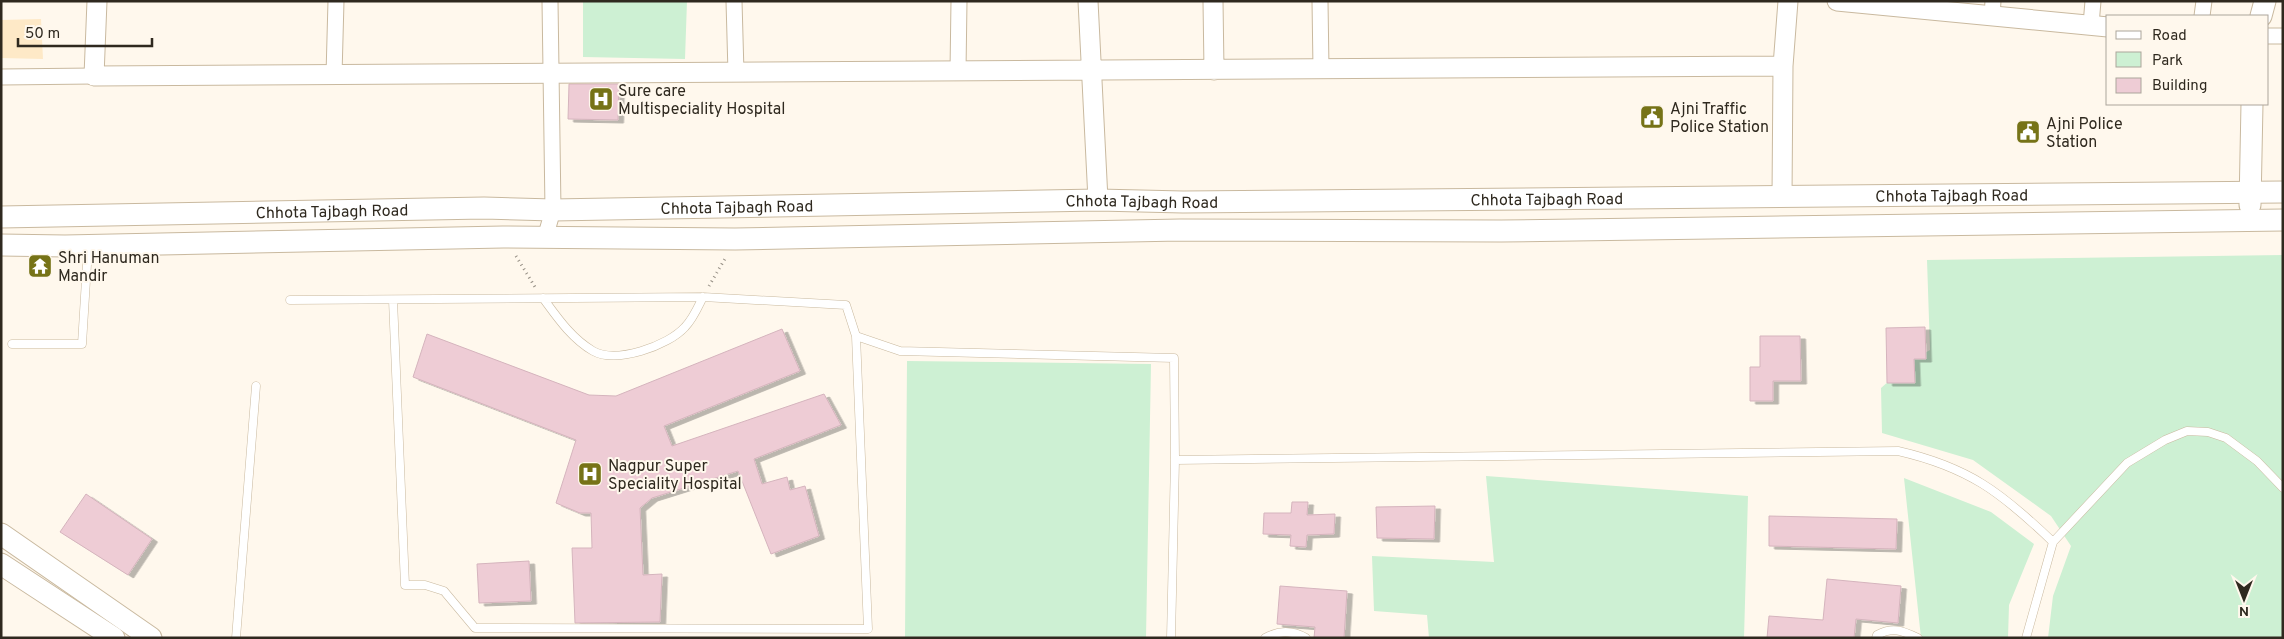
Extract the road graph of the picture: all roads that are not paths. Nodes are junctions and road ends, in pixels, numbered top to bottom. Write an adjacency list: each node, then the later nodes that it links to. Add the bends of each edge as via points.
1 (97, 1): 29 (street)
2 (336, 1): 28 (street)
3 (550, 1): 27 (street)
4 (734, 1): 26 (street)
5 (959, 1): 25 (street)
6 (1088, 1): 23 (street)
7 (1213, 1): 24 (street)
8 (1320, 1): 22 (street)
9 (1788, 1): 21 (street)
10 (1837, 1): 14 (street)
11 (2093, 1): 18 (street)
12 (2204, 1): 16 (street)
13 (2264, 1): 17 (main road)
14 (1885, 4): 15 (street)
15 (1993, 9): 18 (street)
16 (2202, 15)
17 (2261, 15)
18 (2099, 26)
19 (2269, 36): 20 (street)
20 (2283, 36)
21 (1783, 66): 22 (street); 34 (street)
22 (1322, 69): 24 (street)
23 (1091, 70): 24 (street); 25 (street); 35 (street)
24 (1214, 70)
25 (958, 71): 26 (street)
26 (736, 73): 27 (street)
27 (551, 74): 28 (street); 36 (street)
28 (334, 75): 29 (street)
29 (94, 76): 30 (street)
30 (1, 77)
31 (2252, 105): 32 (main road)
32 (2249, 192): 33 (main road, Chhota Tajbagh Road); 34 (main road, Chhota Tajbagh Road); 39 (main road)
33 (2283, 192)
34 (1782, 196): 35 (main road, Chhota Tajbagh Road)
35 (1098, 200): 36 (main road, Chhota Tajbagh Road); 40 (main road)
36 (553, 210): 37 (main road, Chhota Tajbagh Road, via 484,208); 41 (street)
37 (1, 217)
38 (2283, 220): 39 (main road)
39 (2252, 221): 40 (main road, via 1501,231)
40 (1098, 231): 41 (main road, via 736,239)
41 (545, 238): 43 (main road)
42 (1, 245): 43 (main road)
43 (88, 246): 49 (lane, via 82,344)
44 (703, 297): 45 (lane); 45 (lane, via 685,327 664,343 622,356 594,352 565,329); 48 (lane, via 846,305)
45 (542, 298): 47 (lane)
46 (290, 300): 47 (lane)
47 (392, 300): 48 (lane, via 405,585 425,585 444,591 475,628 868,630)
48 (856, 336): 51 (lane, via 900,351 1174,358)
49 (12, 344)
50 (256, 386): 58 (lane)
51 (1175, 460): 54 (lane, via 1898,451 1930,458 1973,477 1997,492); 59 (lane)
52 (2283, 488): 54 (lane, via 2257,461 2226,438 2208,432 2187,431 2127,463)
53 (1, 534): 57 (main road)
54 (2053, 542): 64 (lane)
55 (1, 564): 56 (main road)
56 (110, 636)
57 (151, 638)
58 (236, 638)
59 (1171, 638)
60 (1265, 638): 61 (lane, via 1279,632 1292,632)
61 (1306, 638)
62 (1876, 638): 63 (lane, via 1886,630 1898,629)
63 (1918, 638)
64 (2026, 638)

